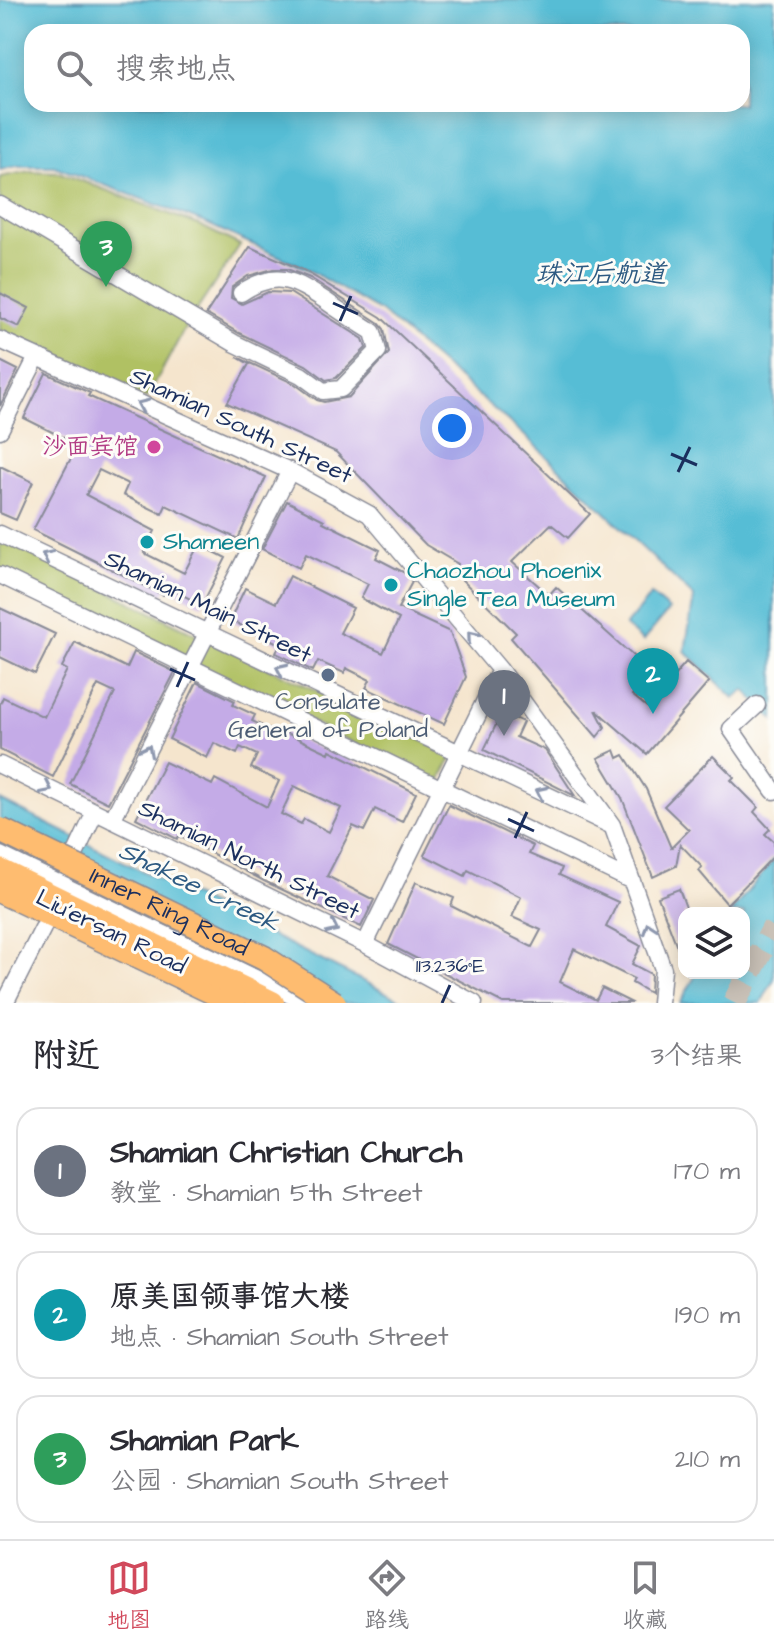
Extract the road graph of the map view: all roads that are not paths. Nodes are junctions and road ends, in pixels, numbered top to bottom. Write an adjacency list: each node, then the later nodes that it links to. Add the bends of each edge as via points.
1 (0, 205): 2 (street, via 323,391 341,389 378,351 373,332 302,285 267,279)
2 (241, 293)
3 (0, 340): 4 (street, Shamian South Street)
4 (37, 357): 5 (street); 6 (street, Shamian South Street, one-way to 4)
5 (0, 430)
6 (290, 471): 9 (street); 11 (street, Shamian South Street, one-way to 6, via 369,514)
7 (0, 534): 9 (street, Shamian Main Street, one-way to 7)
8 (0, 575): 10 (street)
9 (206, 633): 10 (street); 13 (street, Shamian Main Street, one-way to 9)
10 (189, 665): 15 (street); 18 (street, one-way to 10)
11 (500, 670): 13 (street); 19 (street, Shamian South Street)
12 (757, 705): 16 (street, via 731,729)
13 (460, 754): 15 (street); 19 (street, Shamian Main Street, one-way to 13)
14 (0, 765): 17 (street, Shamian North Street, one-way to 17)
15 (443, 789): 23 (street); 28 (street)
16 (774, 791)
17 (95, 812): 18 (street, Shamian North Street); 24 (street)
18 (112, 820): 28 (street, Shamian North Street, one-way to 28)
19 (612, 825): 23 (street, Shamian South Street)
20 (0, 830): 34 (highway, Inner Ring Road, bridge, via 264,958)
21 (0, 855): 24 (street, Liu'ersan Road)
22 (0, 871): 32 (highway, Inner Ring Road)
23 (632, 881): 36 (street, Shamian South Street, one-way to 23, via 663,969)
24 (62, 883): 33 (street, Liu'ersan Road)
25 (0, 892): 31 (main road, Liu'ersan Road)
26 (0, 908): 27 (main road, Liu'ersan Road)
27 (43, 928): 29 (street); 30 (main road, Liu'ersan Road)
28 (365, 944): 35 (street, Shamian North Street)
29 (5, 1003)
30 (199, 1003)
31 (234, 1003)
32 (272, 1003)
33 (307, 1003)
34 (334, 1003)
35 (474, 1003)
36 (660, 1003)

